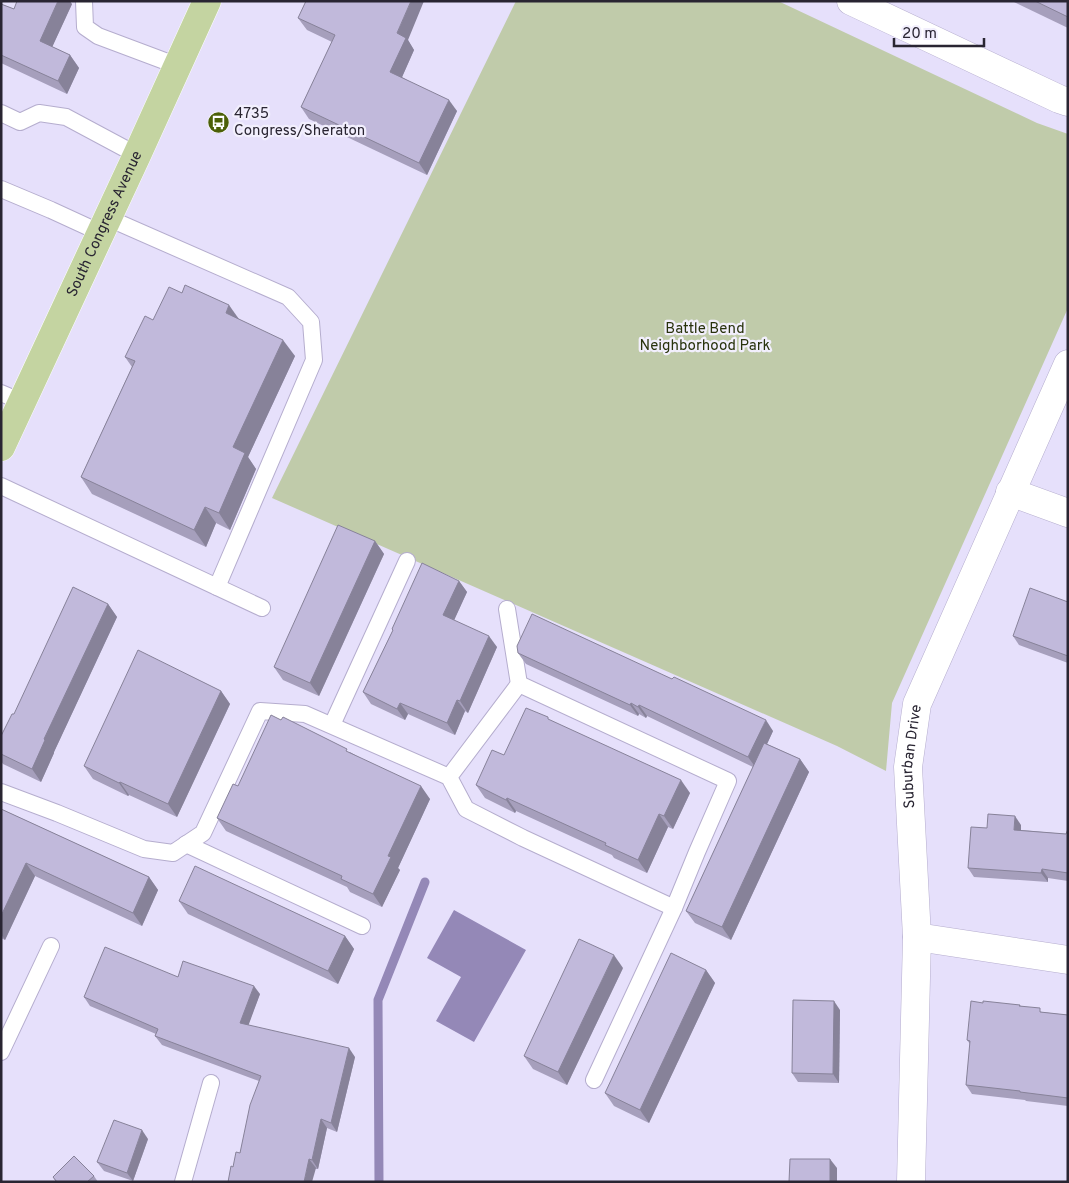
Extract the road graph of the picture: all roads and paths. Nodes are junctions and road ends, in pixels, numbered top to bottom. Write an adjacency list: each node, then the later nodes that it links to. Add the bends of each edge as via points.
1 (84, 1): 4 (lane, via 85,27 98,36)
2 (207, 1): 4 (main road, South Congress Avenue)
3 (851, 1): 5 (street)
4 (178, 66): 7 (main road, South Congress Avenue)
5 (1068, 102)
6 (1, 113): 7 (lane, via 20,122 39,113 66,117)
7 (137, 155): 9 (main road, South Congress Avenue)
8 (1, 189): 9 (lane, via 51,210)
9 (104, 226): 11 (main road, South Congress Avenue); 17 (lane, via 288,297 311,322 314,360)
10 (1068, 364): 14 (street, Suburban Drive)
11 (12, 398): 12 (main road, South Congress Avenue)
12 (1, 447)
13 (1, 486): 17 (lane)
14 (1010, 492): 15 (street); 27 (street, Suburban Drive, via 917,704 908,767)
15 (1068, 513)
16 (407, 561): 21 (lane)
17 (217, 587): 18 (lane)
18 (262, 608)
19 (507, 609): 20 (lane)
20 (519, 684): 22 (lane); 25 (lane, via 728,781)
21 (332, 725): 22 (lane); 24 (lane, via 305,714 260,711 203,833)
22 (449, 778): 25 (lane, via 466,809)
23 (1, 792): 24 (lane, via 144,849 173,853)
24 (186, 844): 26 (lane)
25 (674, 908): 31 (lane)
26 (362, 926)
27 (917, 937): 29 (street); 34 (street, Suburban Drive)
28 (51, 946): 30 (lane)
29 (1068, 960)
30 (1, 1052)
31 (594, 1080)
32 (210, 1083): 33 (lane)
33 (183, 1182)
34 (911, 1182)

